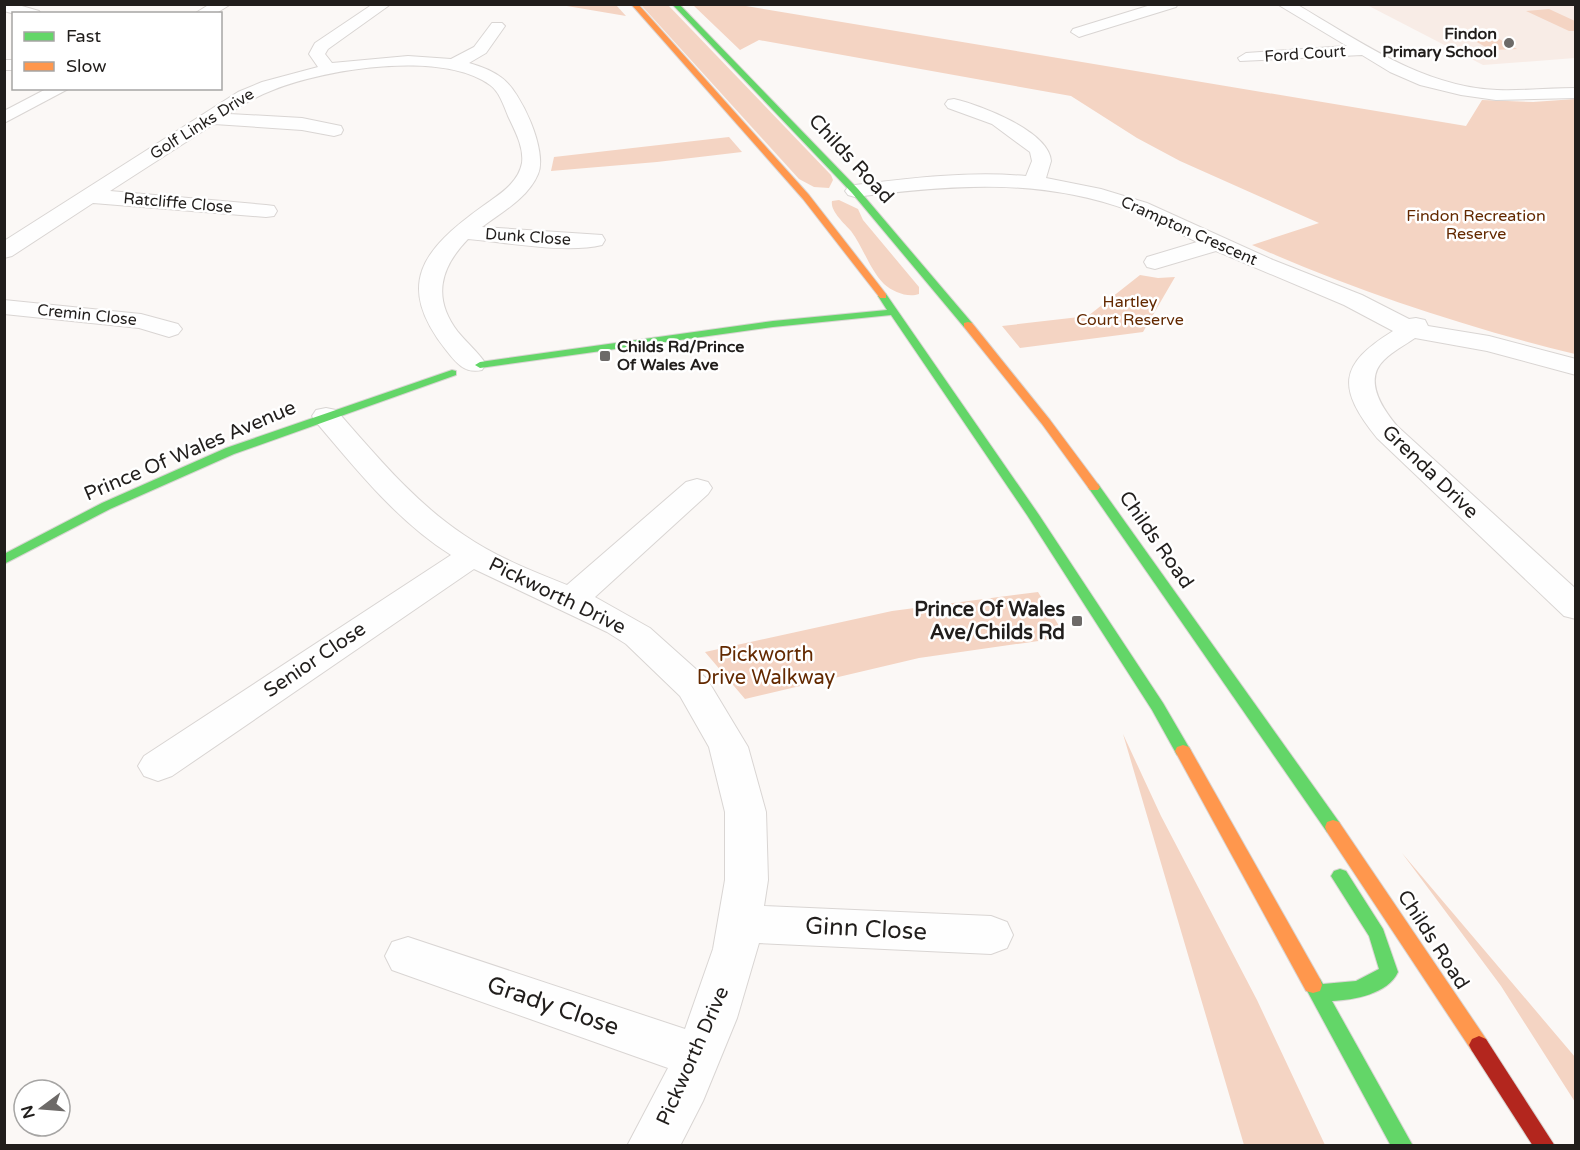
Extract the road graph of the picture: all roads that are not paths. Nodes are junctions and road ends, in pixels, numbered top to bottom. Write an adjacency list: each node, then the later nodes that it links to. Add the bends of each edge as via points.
1 (42, 4): 9 (street)
2 (224, 4): 10 (street)
3 (384, 4): 16 (street, via 321,46 317,54)
4 (634, 4): 26 (main road)
5 (675, 4): 24 (main road, Childs Road)
6 (1171, 4): 12 (street)
7 (1284, 4): 13 (street)
8 (4, 6): 9 (street)
9 (27, 12)
10 (206, 12)
11 (497, 26): 15 (street, via 480,50)
12 (1079, 32)
13 (1365, 50): 14 (street, Ford Court); 18 (street, via 1414,77 1461,90 1510,95)
14 (1246, 58)
15 (453, 65): 16 (street, Golf Links Drive, via 392,61); 28 (street, Golf Links Drive, via 482,73 498,83 533,153 533,164 520,187)
16 (327, 68): 21 (street, Golf Links Drive, via 270,83)
17 (58, 90): 20 (street)
18 (1575, 93)
19 (954, 104): 23 (street, via 999,120 1038,149 1042,161)
20 (4, 118)
21 (210, 118): 22 (street); 25 (street, Golf Links Drive)
22 (333, 130)
23 (1034, 182): 24 (street, Crampton Crescent, via 946,180); 30 (street, Crampton Crescent, via 1121,201)
24 (839, 193): 26 (main road, Crampton Crescent); 45 (main road, Childs Road, via 989,349)
25 (90, 196): 27 (street, Ratcliffe Close); 31 (street, Golf Links Drive)
26 (806, 197): 33 (main road)
27 (266, 211)
28 (462, 232): 29 (street, Dunk Close); 38 (street, Golf Links Drive, via 436,266 430,295 438,325)
29 (594, 240)
30 (1218, 243): 32 (street); 35 (street, Crampton Crescent)
31 (4, 251)
32 (1155, 262)
33 (896, 306): 38 (main road, Prince Of Wales Avenue, via 827,311 772,324 547,356); 52 (main road, via 1158,707)
34 (4, 307): 36 (street, Cremin Close, via 141,321)
35 (1413, 328): 37 (street, Crampton Crescent); 44 (street, Grenda Drive, via 1367,364 1361,390 1365,403 1387,432)
36 (169, 329)
37 (1575, 367)
38 (471, 372): 39 (main road, Prince Of Wales Avenue)
39 (326, 416): 41 (street, Pickworth Drive, via 418,517); 42 (main road, Prince Of Wales Avenue, via 162,480)
40 (697, 488): 43 (street)
41 (473, 555): 43 (street, Pickworth Drive); 47 (street, Senior Close)
42 (4, 560)
43 (571, 600): 49 (street, Pickworth Drive, via 614,621 662,654 699,693 722,733 737,767 748,826)
44 (1575, 608)
45 (1181, 609): 46 (main road); 56 (main road, Childs Road, via 1351,852)
46 (1231, 707)
47 (158, 766)
48 (1332, 864): 52 (main road, via 1376,932 1387,954 1389,972 1377,986)
49 (741, 924): 50 (street, Ginn Close); 53 (street, Pickworth Drive, via 728,979)
50 (991, 935)
51 (408, 956): 53 (street, Grady Close)
52 (1319, 993): 55 (main road)
53 (698, 1056): 54 (street, Pickworth Drive)
54 (651, 1146)
55 (1403, 1146)
56 (1545, 1146)

